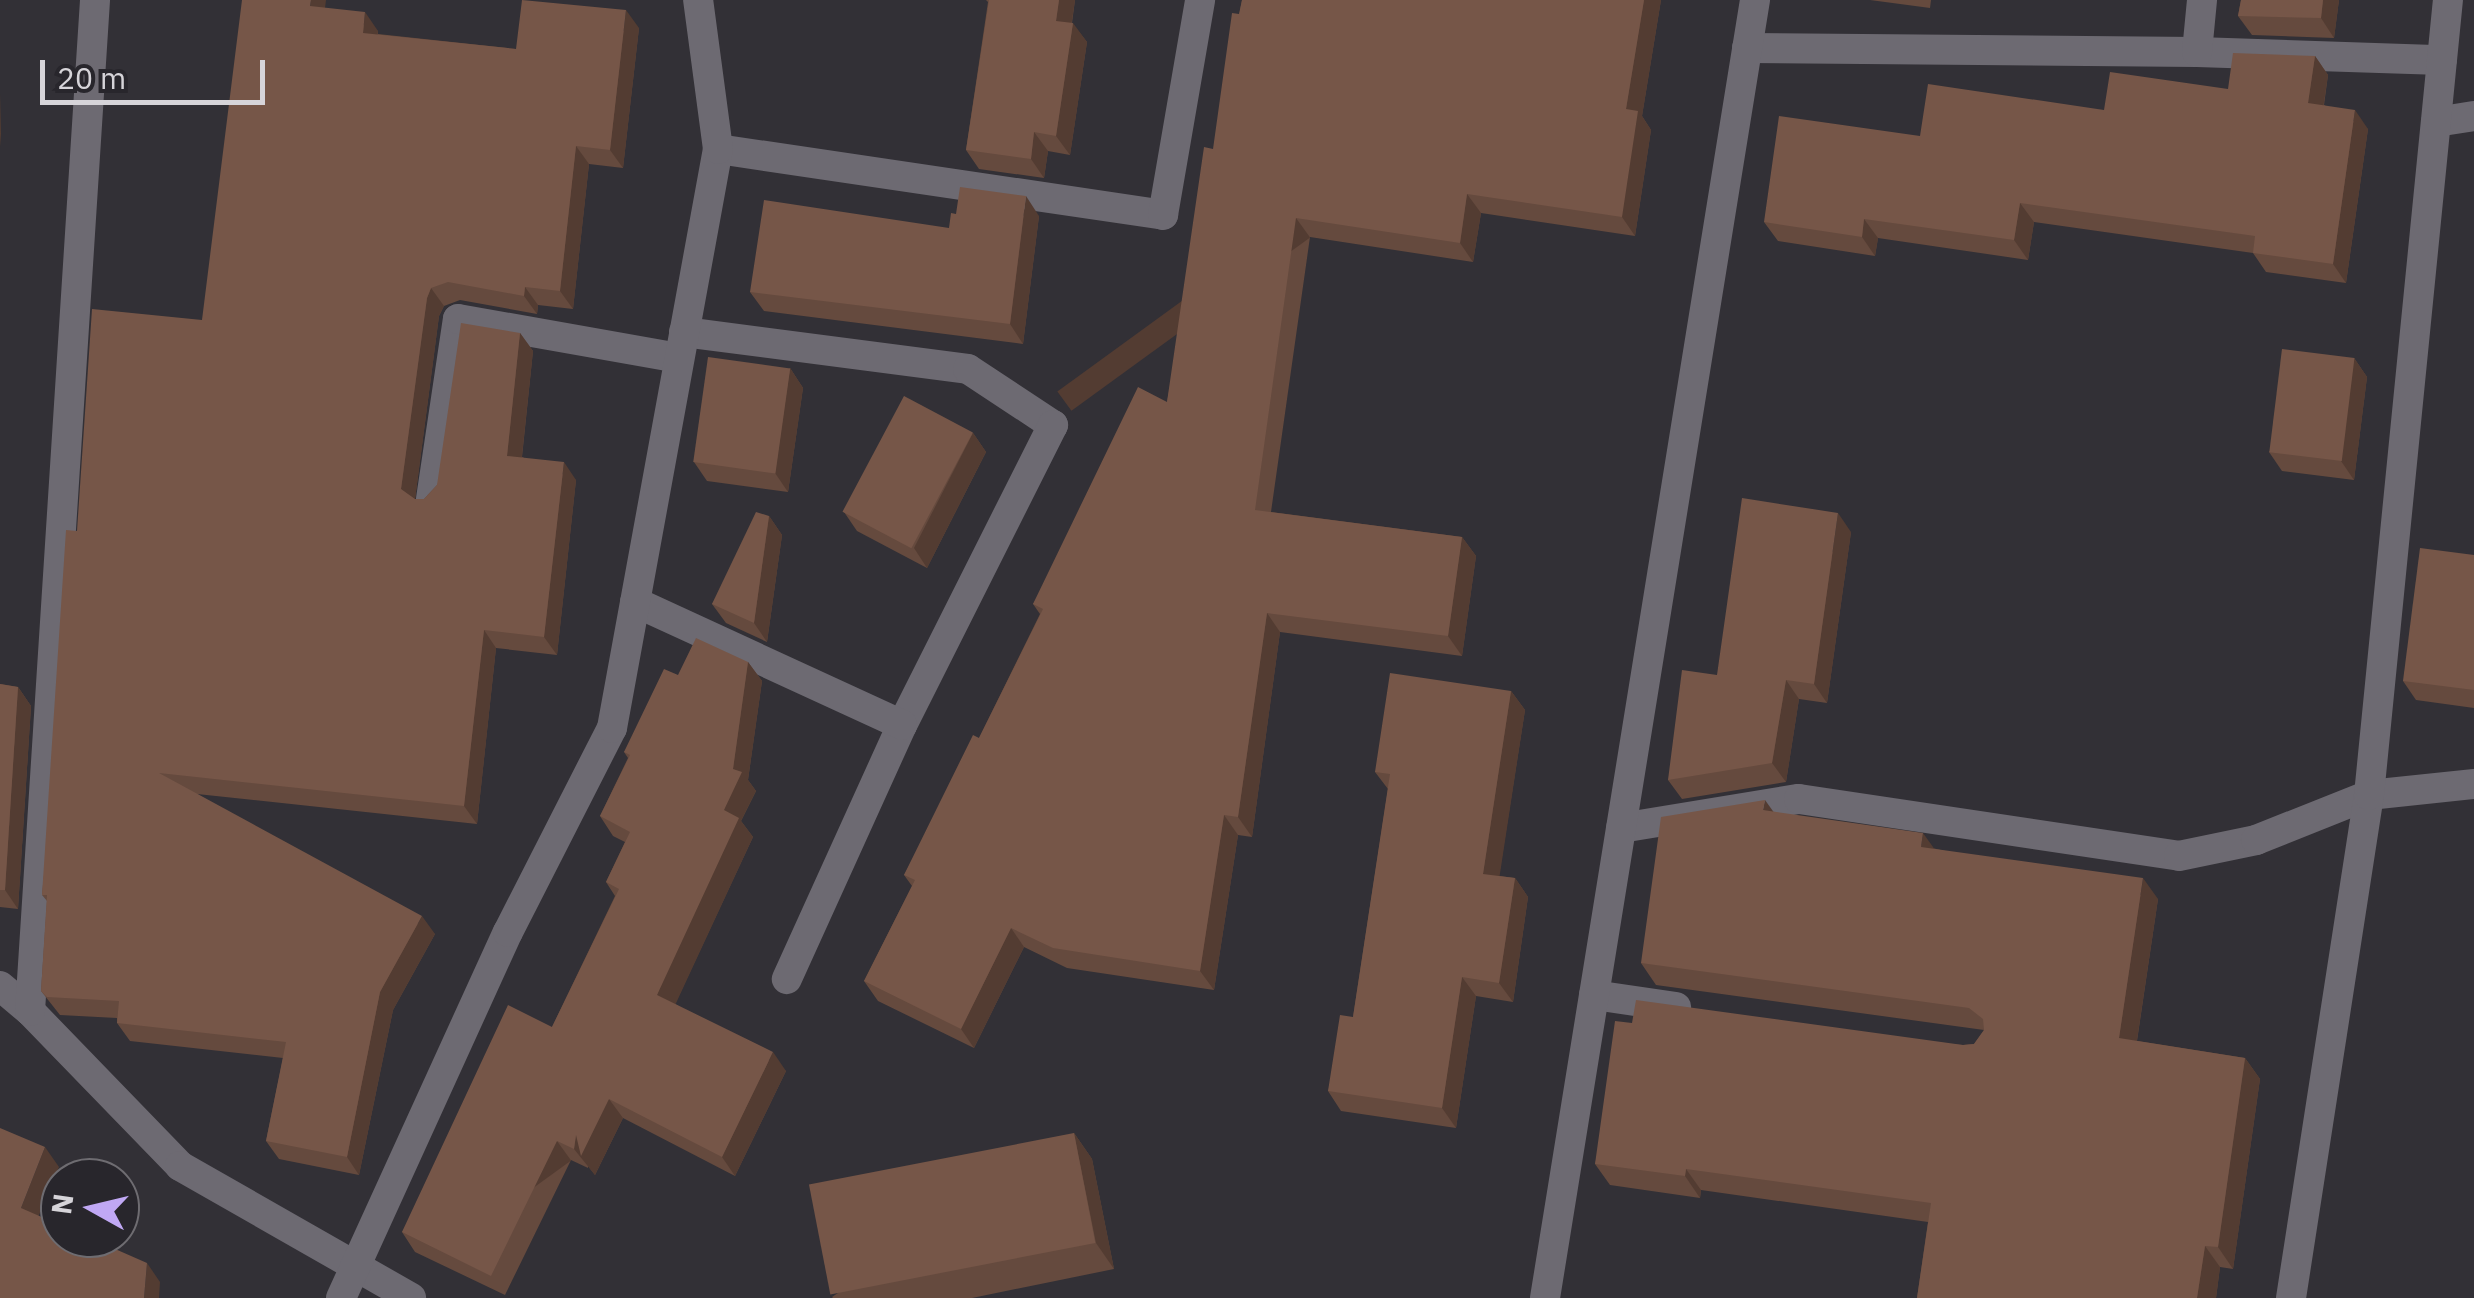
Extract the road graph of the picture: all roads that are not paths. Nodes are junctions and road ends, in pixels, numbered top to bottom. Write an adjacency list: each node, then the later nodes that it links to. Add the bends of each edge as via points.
1 (94, 0): 23 (street)
2 (698, 0): 12 (street)
3 (1200, 0): 12 (street, via 1163,215)
4 (1755, 0): 7 (street)
5 (2202, 0): 8 (street)
6 (2448, 0): 9 (street)
7 (1747, 48): 8 (street); 19 (street)
8 (2197, 52): 9 (street)
9 (2442, 60): 11 (street)
10 (2474, 116): 11 (street)
11 (2436, 122): 18 (street)
12 (718, 149): 13 (street)
13 (682, 345): 14 (street, via 458,319); 15 (street); 16 (street, via 968,369 1053,425)
14 (430, 499)
15 (635, 602): 16 (street); 25 (street, via 612,728 508,932)
16 (902, 724): 20 (street)
17 (2474, 784): 18 (street)
18 (2369, 795): 19 (street, via 2256,840 2179,856 1799,799); 29 (street)
19 (1621, 828): 22 (street)
20 (787, 979)
21 (0, 986): 23 (street)
22 (1594, 996): 24 (street); 28 (street)
23 (30, 1011): 25 (street, via 180,1166)
24 (1710, 1011)
25 (356, 1267): 26 (street); 27 (street)
26 (341, 1298)
27 (411, 1298)
28 (1545, 1298)
29 (2292, 1298)

